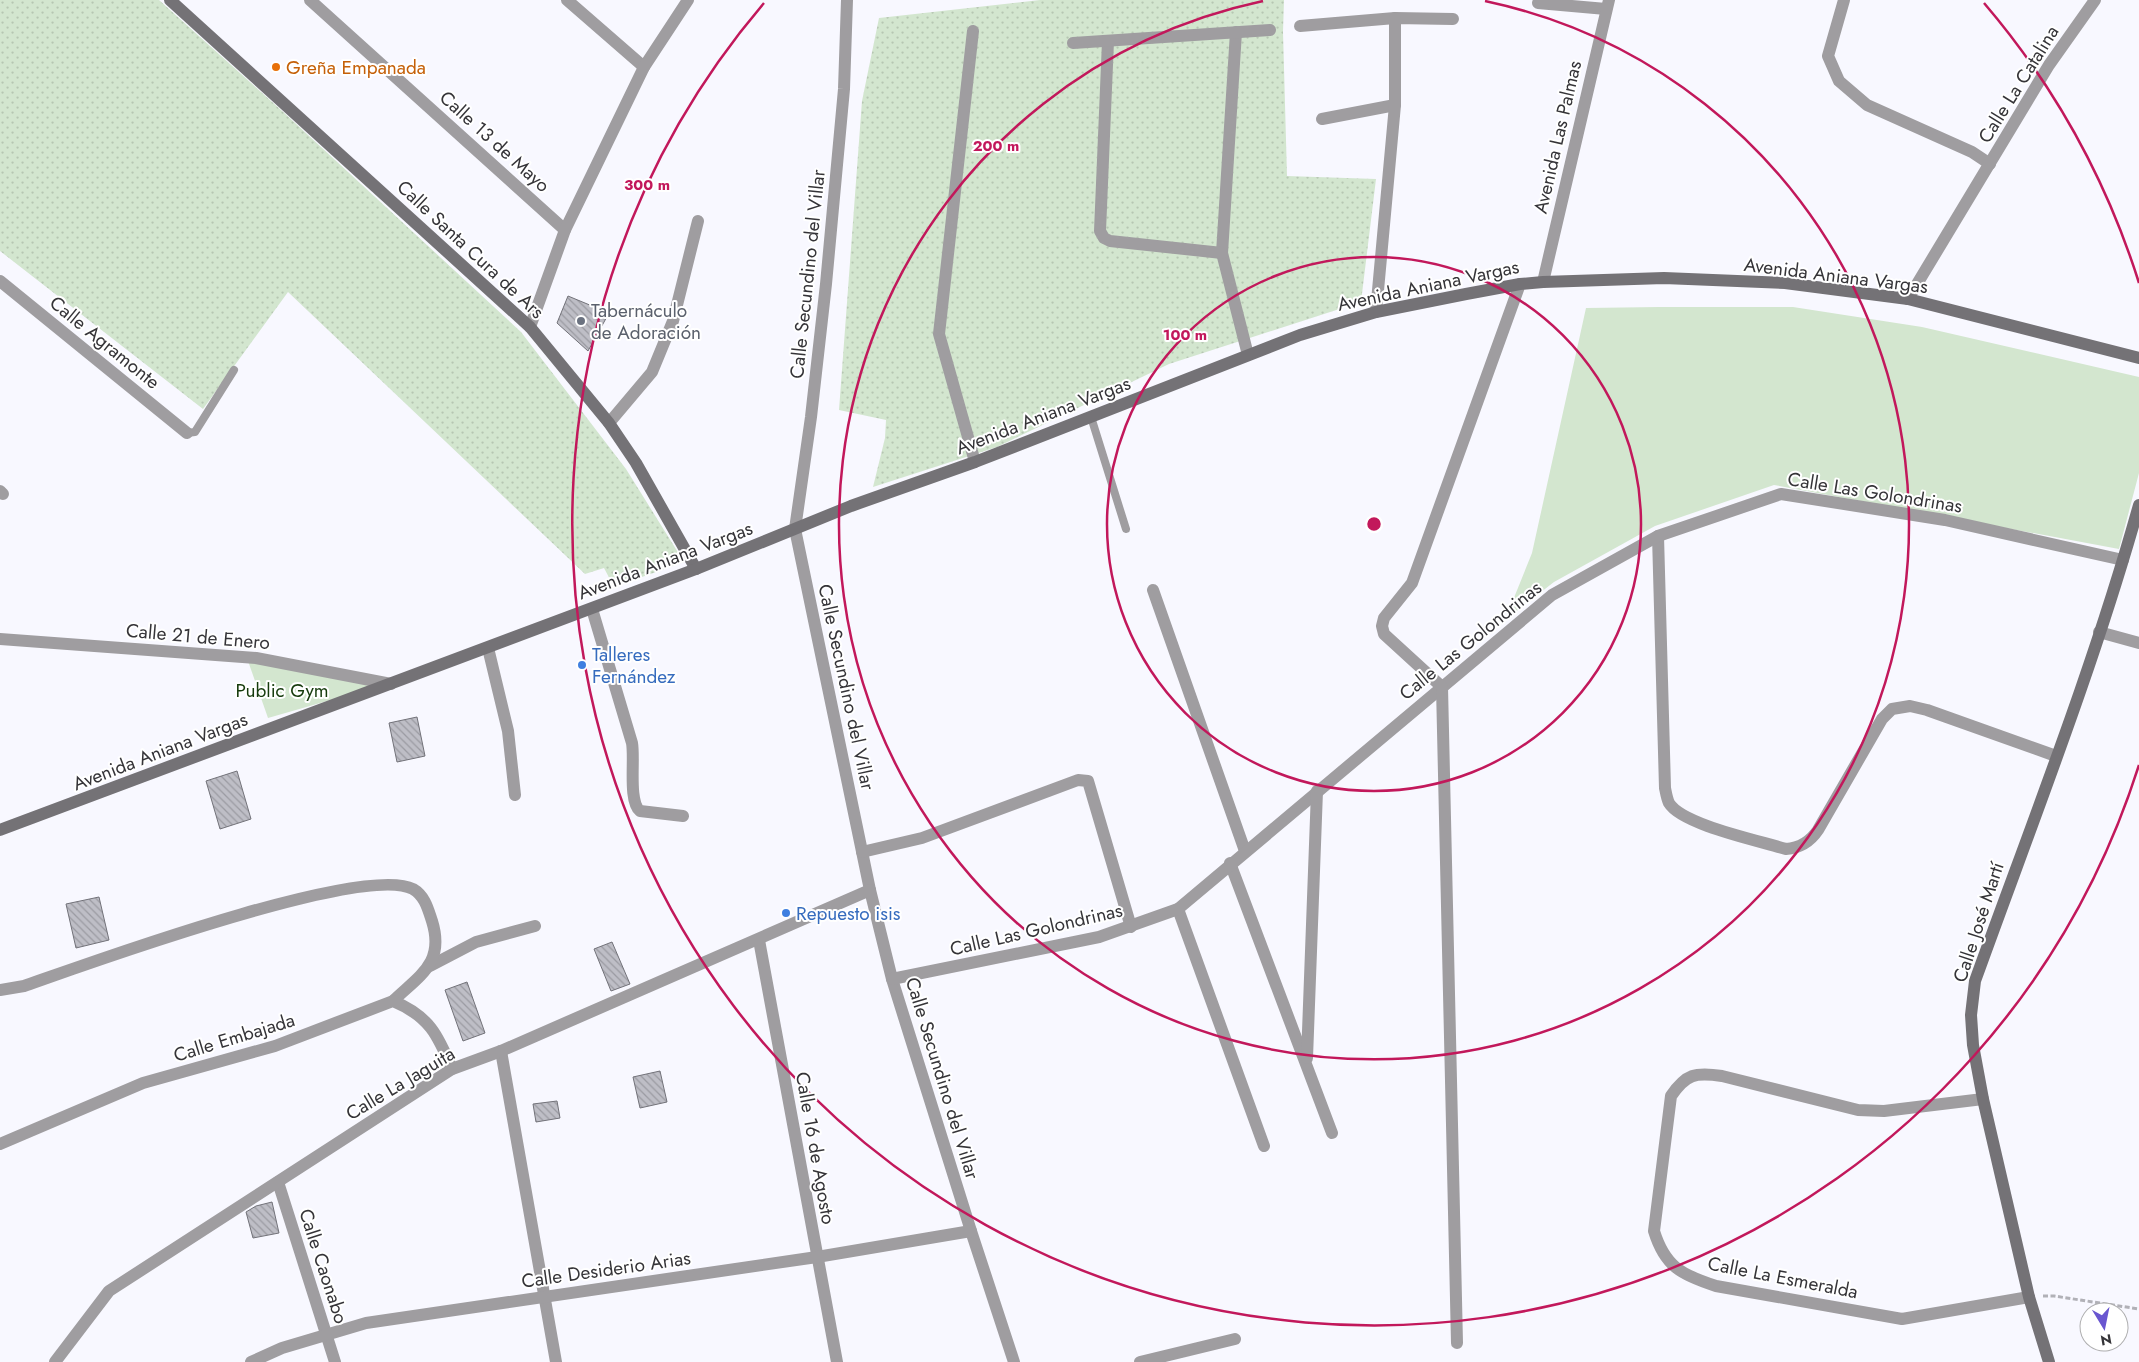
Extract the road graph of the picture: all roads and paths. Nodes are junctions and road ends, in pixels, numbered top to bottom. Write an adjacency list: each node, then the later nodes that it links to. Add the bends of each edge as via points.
1 (170, 0): 30 (main road, Calle Santa Cura de Ars)
2 (310, 0): 23 (street, Calle 13 de Mayo)
3 (567, 0): 18 (street)
4 (688, 0): 18 (street)
5 (847, 0): 39 (street, Calle Secundino del Villar, via 844,89 826,284)
6 (1844, 0): 21 (street, Calle La Catalina, via 1828,56 1839,81 1867,105)
7 (2095, 0): 21 (street, Calle La Catalina, via 2049,65)
8 (1538, 3): 9 (street)
9 (1608, 5): 26 (street, Avenida Las Palmas)
10 (1395, 18): 11 (street); 12 (street); 19 (street)
11 (1454, 19)
12 (1300, 26)
13 (1270, 30): 15 (street)
14 (973, 31): 37 (street, via 939,334)
15 (1236, 32): 16 (street); 24 (street)
16 (1108, 41): 17 (street); 24 (street, via 1100,231 1110,241)
17 (1073, 43)
18 (644, 67): 23 (street)
19 (1395, 105): 20 (street); 29 (street)
20 (1322, 119)
21 (1990, 164): 28 (street, Calle La Catalina)
22 (698, 221): 35 (street, via 673,321 652,372)
23 (565, 230): 30 (street)
24 (1222, 253): 31 (street)
25 (0, 281): 36 (street, Calle Agramonte)
26 (1543, 282): 27 (main road, Avenida Aniana Vargas); 28 (main road, Avenida Aniana Vargas, via 1664,278 1785,283)
27 (1520, 284): 29 (main road, Avenida Aniana Vargas); 51 (street, via 1412,583 1384,618 1382,626 1384,634)
28 (1908, 299): 32 (main road, Avenida Aniana Vargas)
29 (1376, 312): 31 (main road, Avenida Aniana Vargas, via 1334,323)
30 (530, 327): 35 (main road, Calle Santa Cura de Ars)
31 (1248, 355): 34 (main road, Avenida Aniana Vargas)
32 (2139, 358)
33 (234, 370): 36 (lane, via 195,432)
34 (1091, 417): 37 (main road, Avenida Aniana Vargas); 40 (lane)
35 (609, 423): 43 (main road, Calle Santa Cura de Ars, via 636,463)
36 (187, 433)
37 (975, 462): 39 (main road, Avenida Aniana Vargas)
38 (2139, 505): 42 (main road, Calle José Martí)
39 (795, 529): 43 (main road, Avenida Aniana Vargas); 58 (street, Calle Secundino del Villar)
40 (1126, 529)
41 (1658, 536): 42 (street, Calle Las Golondrinas, via 1781,494 1945,520); 51 (street, Calle Las Golondrinas, via 1552,595); 52 (street, via 1665,788 1669,803 1693,822 1786,849 1805,843 1818,830 1882,719 1892,709 1910,706 1927,710)
42 (2124, 560): 46 (main road, Calle José Martí)
43 (696, 569): 45 (main road, Avenida Aniana Vargas)
44 (1153, 590): 57 (street)
45 (592, 608): 49 (main road, Avenida Aniana Vargas); 55 (street, via 632,743 633,802 640,811)
46 (2099, 632): 48 (street); 52 (main road, Calle José Martí)
47 (0, 639): 50 (street, Calle 21 de Enero, via 256,658)
48 (2139, 643)
49 (488, 648): 50 (main road, Avenida Aniana Vargas); 54 (street, via 508,731)
50 (391, 684): 56 (main road, Avenida Aniana Vargas)
51 (1442, 687): 53 (street, Calle Las Golondrinas); 84 (street)
52 (2056, 756): 72 (main road, Calle José Martí, via 1975,981 1971,1015 1973,1045)
53 (1317, 791): 57 (street, Calle Las Golondrinas); 70 (street)
54 (515, 796)
55 (683, 816)
56 (0, 830)
57 (1245, 851): 59 (street, Calle Las Golondrinas)
58 (862, 852): 60 (street, Calle Secundino del Villar); 63 (street, via 922,838 1085,780 1088,781)
59 (1230, 864): 61 (street, Calle Las Golondrinas); 70 (street)
60 (870, 890): 64 (street, Calle La Jaguita); 66 (street, Calle Secundino del Villar)
61 (1178, 909): 63 (street, Calle Las Golondrinas); 75 (street)
62 (535, 926): 65 (street, via 476,942)
63 (1131, 927): 66 (street, Calle Las Golondrinas, via 1099,937)
64 (759, 940): 69 (street, Calle La Jaguita); 78 (street, Calle 16 de Agosto)
65 (430, 966): 67 (street, via 436,949 436,935 425,901 413,890 397,886 364,887 295,900 191,929 24,986); 68 (street)
66 (892, 979): 77 (street, Calle Secundino del Villar)
67 (0, 990)
68 (393, 1002): 71 (street, via 412,1010 430,1027); 74 (street, Calle Embajada, via 275,1046 143,1083)
69 (500, 1051): 71 (street, Calle La Jaguita); 80 (street)
70 (1307, 1065): 73 (street)
71 (452, 1070): 76 (street, Calle La Jaguita)
72 (1983, 1099): 79 (main road, Calle José Martí); 79 (street, Calle La Esmeralda, via 1884,1111 1858,1110 1722,1076 1692,1075 1679,1083 1671,1096 1654,1231 1660,1249 1673,1266 1693,1278 1716,1286 1804,1302 1902,1319)
73 (1332, 1132)
74 (0, 1144)
75 (1264, 1146)
76 (278, 1182): 82 (street, Calle Caonabo); 85 (street, Calle La Jaguita, via 109,1290)
77 (971, 1231): 78 (street, Calle Desiderio Arias); 90 (street, Calle Secundino del Villar)
78 (817, 1257): 80 (street, Calle Desiderio Arias); 89 (street, Calle 16 de Agosto)
79 (2029, 1297): 81 (path, via 2054,1296); 92 (main road, Calle José Martí)
80 (545, 1298): 82 (street, Calle Desiderio Arias, via 366,1322); 88 (street)
81 (2139, 1309)
82 (326, 1334): 86 (street, Calle Desiderio Arias); 87 (street, Calle Caonabo)
83 (1235, 1339): 91 (street)
84 (1457, 1342)
85 (55, 1362)
86 (251, 1362)
87 (335, 1362)
88 (556, 1362)
89 (837, 1362)
90 (1014, 1362)
91 (1140, 1362)
92 (2049, 1362)

